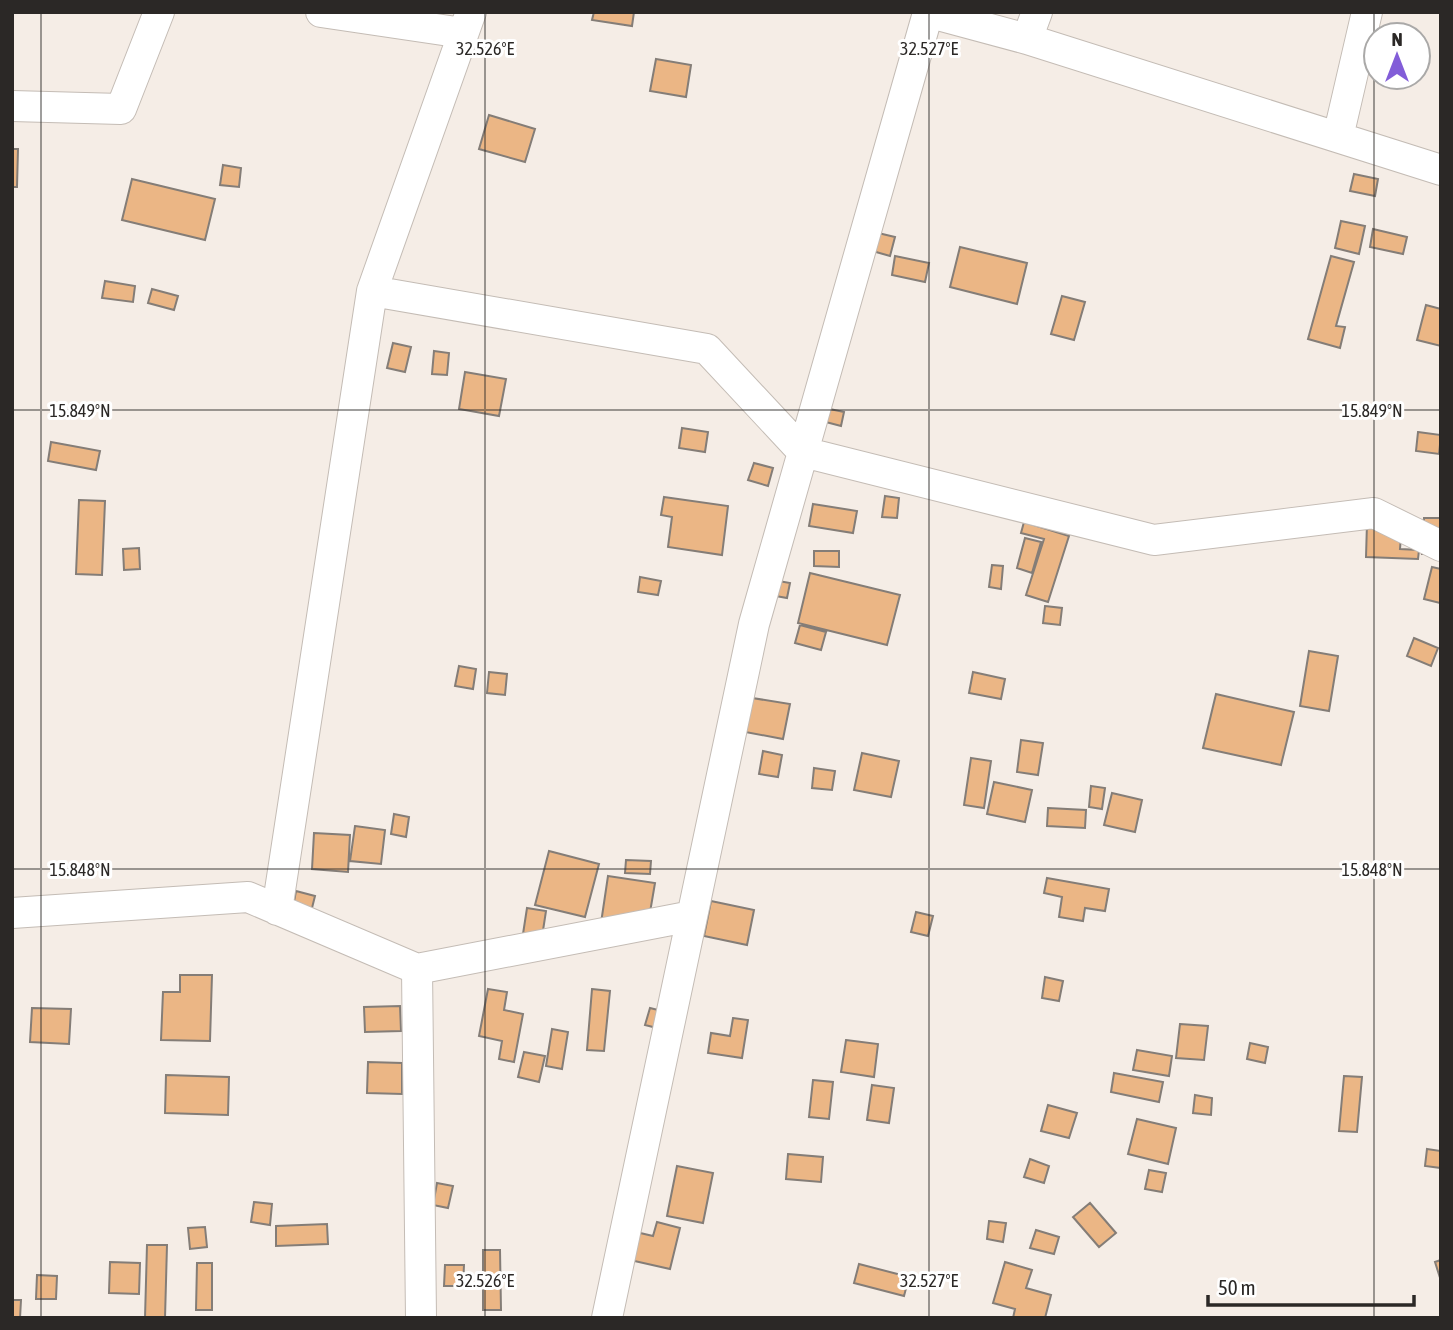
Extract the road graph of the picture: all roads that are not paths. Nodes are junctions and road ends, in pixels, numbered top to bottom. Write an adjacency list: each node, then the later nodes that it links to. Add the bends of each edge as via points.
1 (159, 12): 7 (street, via 121,109)
2 (321, 12): 5 (street)
3 (928, 12): 6 (street); 11 (street)
4 (1367, 12): 8 (street)
5 (467, 23): 10 (street)
6 (1032, 26): 8 (street)
7 (12, 106)
8 (1338, 137): 9 (street)
9 (1441, 170)
10 (372, 291): 11 (street, via 707,349); 13 (street)
11 (803, 452): 12 (street, via 1154,540 1374,513); 15 (street, via 754,624)
12 (1441, 546)
13 (277, 910): 14 (street, via 248,897); 16 (street)
14 (12, 913)
15 (692, 916): 16 (street); 18 (street)
16 (417, 969): 17 (street)
17 (421, 1318)
18 (607, 1318)

